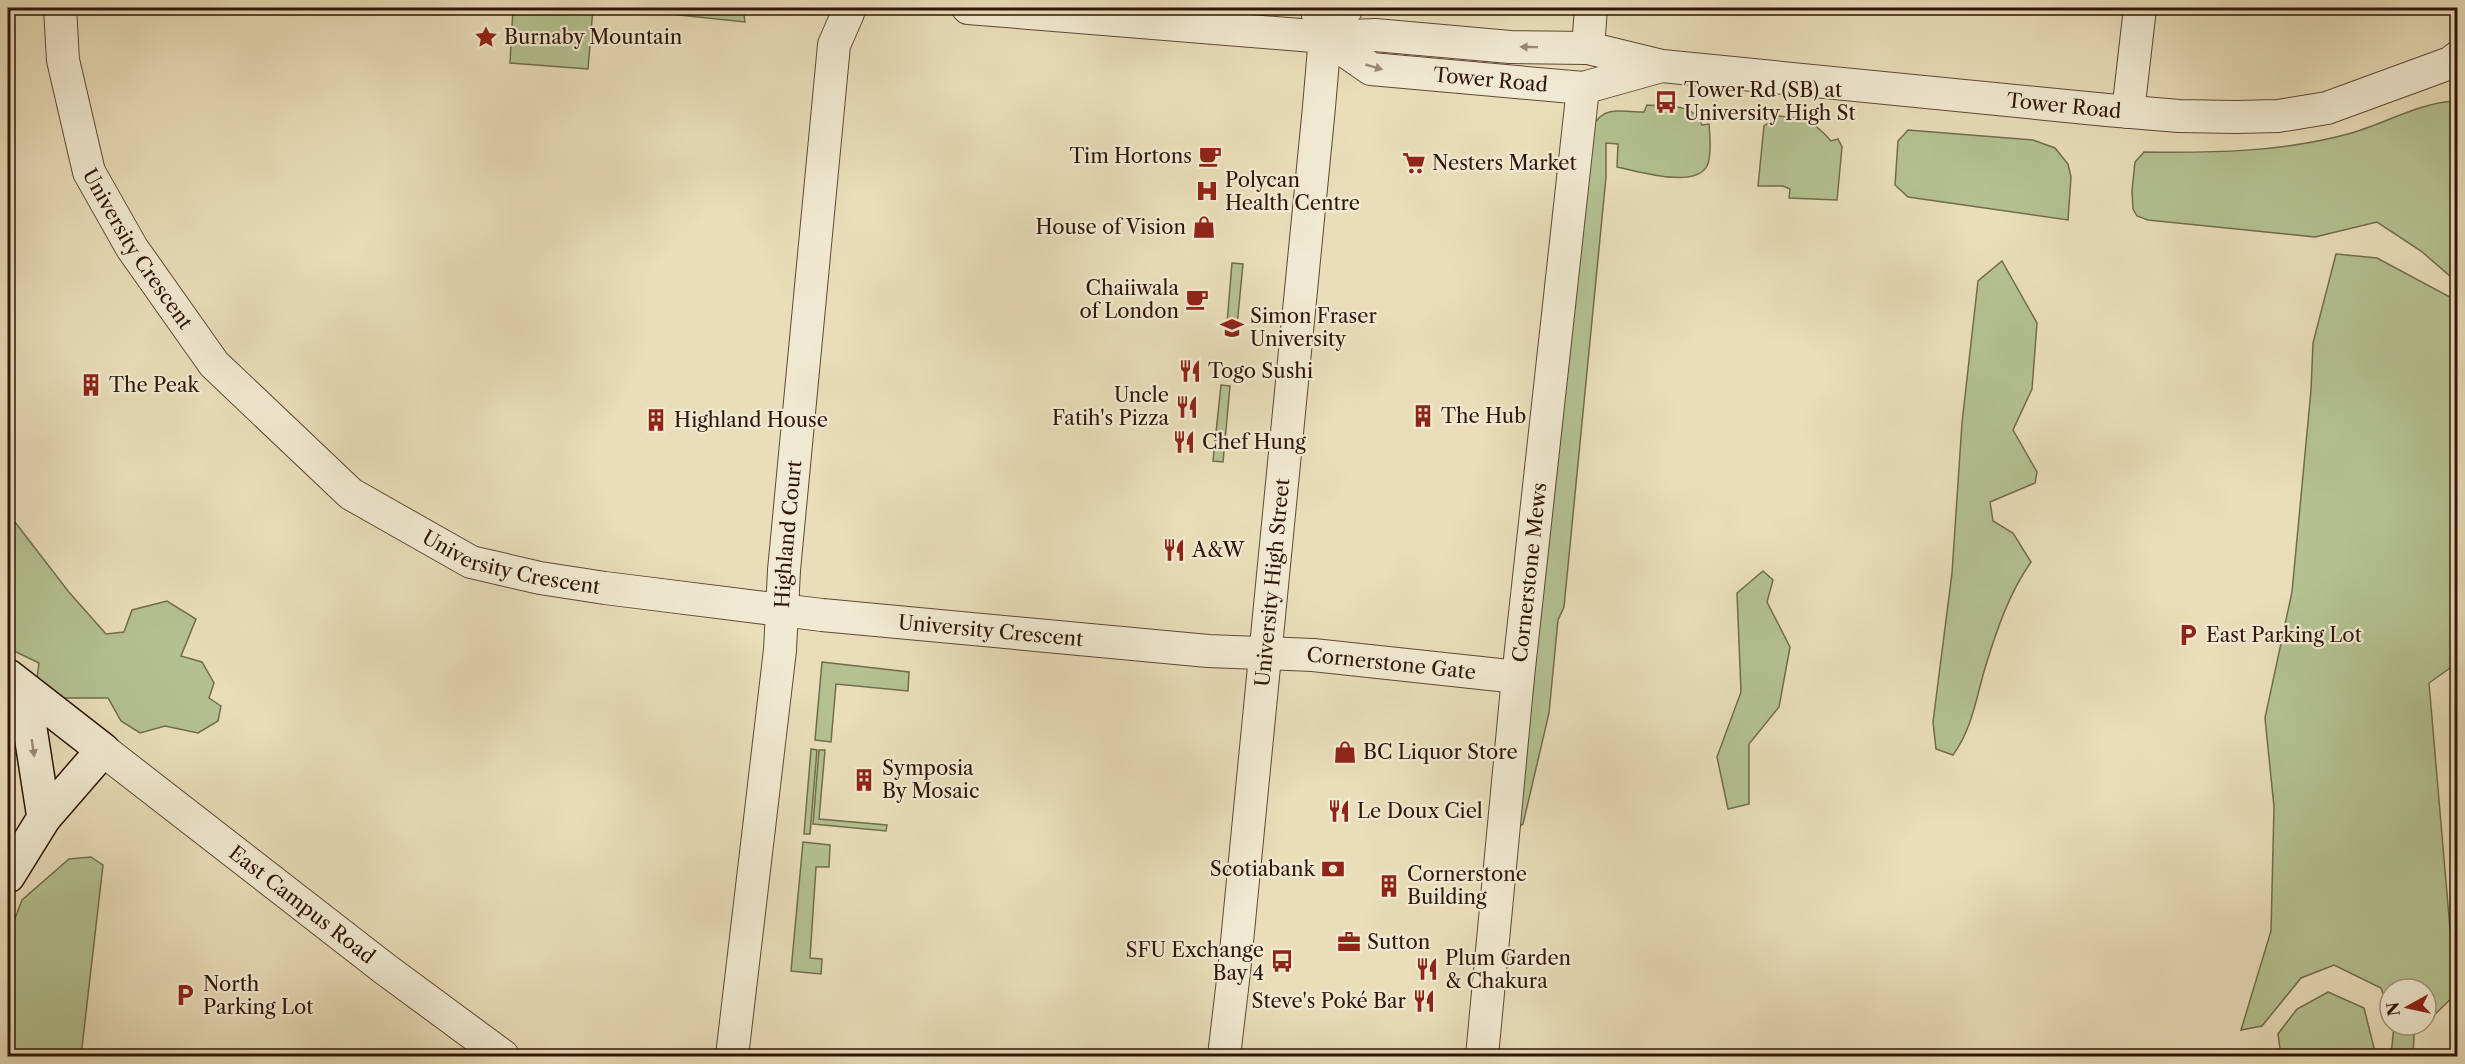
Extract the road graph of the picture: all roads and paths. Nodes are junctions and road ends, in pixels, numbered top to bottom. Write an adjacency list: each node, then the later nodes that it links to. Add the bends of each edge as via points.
1 (60, 8): 14 (street, University Crescent, via 63,60 89,172 132,248 214,364 351,494 471,562 540,578)
2 (968, 8): 8 (street, Tower Road)
3 (1316, 8): 8 (street, University High Street)
4 (1347, 8): 8 (street)
5 (1591, 8): 9 (street)
6 (2140, 8): 13 (street)
7 (849, 9): 14 (street, Highland Court, via 834,45)
8 (1325, 37): 9 (street, Tower Road, one-way to 8, via 1510,47 1375,35); 12 (street, Tower Road, one-way to 12, via 1371,69); 15 (street, University High Street)
9 (1588, 48): 11 (street, Tower Road)
10 (2455, 62): 13 (street, Tower Road, via 2327,108 2278,116)
11 (1662, 66): 12 (street, Tower Road); 13 (street, Tower Road)
12 (1583, 88): 16 (street, Cornerstone Mews)
13 (2128, 112)
14 (782, 610): 15 (street, University Crescent, via 1185,649); 22 (street, Highland Court)
15 (1265, 653): 16 (street, Cornerstone Gate); 23 (street, University High Street)
16 (1518, 677): 24 (street, Cornerstone Mews)
17 (16, 683): 18 (street); 19 (street, one-way to 19)
18 (103, 750): 19 (street); 21 (street, East Campus Road)
19 (44, 818): 20 (street)
20 (8, 876)
21 (502, 1056)
22 (732, 1056)
23 (1224, 1056)
24 (1482, 1056)

